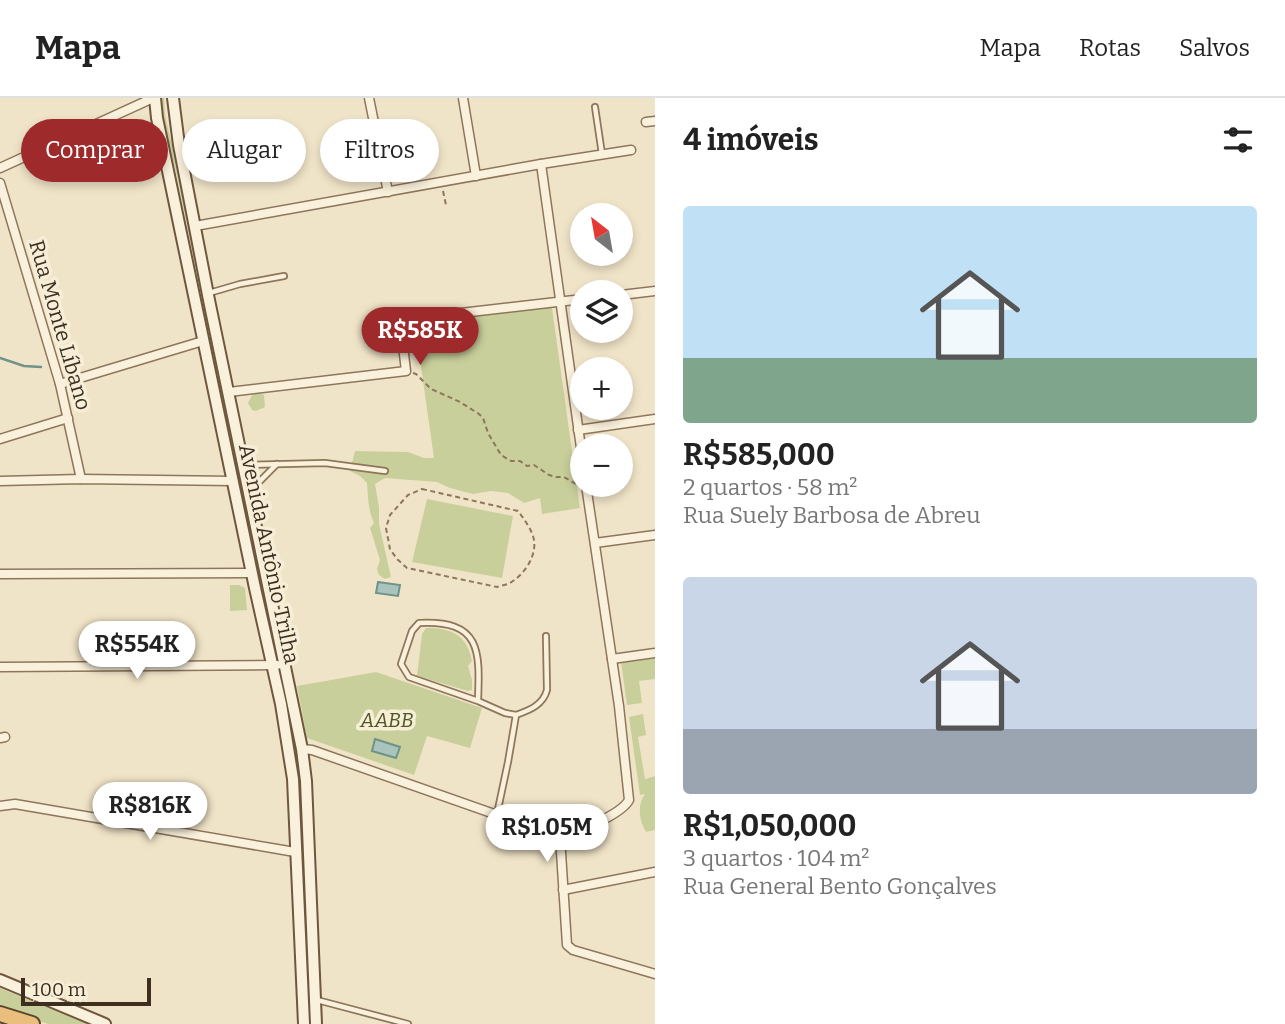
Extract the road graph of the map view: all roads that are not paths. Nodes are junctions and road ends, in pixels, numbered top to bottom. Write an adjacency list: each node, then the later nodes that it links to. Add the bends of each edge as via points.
1 (154, 98): 9 (street); 20 (main road, Avenida Antônio Trilha)
2 (173, 98): 13 (main road, Avenida Antônio Trilha)
3 (369, 98): 12 (street)
4 (463, 98): 10 (street)
5 (595, 107): 7 (lane)
6 (631, 150): 7 (street)
7 (603, 155): 8 (street)
8 (541, 164): 10 (street); 19 (street)
9 (0, 168)
10 (476, 176): 12 (street)
11 (0, 183): 21 (street, Rua Monte Líbano)
12 (388, 192): 13 (street)
13 (195, 226): 16 (main road, Avenida Antônio Trilha)
14 (284, 276): 16 (lane)
15 (655, 291): 17 (street)
16 (208, 293): 22 (main road, Avenida Antônio Trilha)
17 (633, 294)
18 (570, 301): 19 (street)
19 (559, 302): 22 (street, via 400,320 406,371); 25 (street)
20 (203, 341): 21 (street); 33 (main road, Avenida Antônio Trilha)
21 (60, 384): 23 (street, Rua Monte Líbano)
22 (229, 392): 29 (main road, Avenida Antônio Trilha)
23 (68, 418): 27 (street); 31 (street, Rua Monte Líbano)
24 (655, 419): 25 (street)
25 (578, 430): 26 (street)
26 (579, 434)
27 (0, 439)
28 (278, 463): 29 (lane); 30 (lane, via 325,463); 34 (lane)
29 (244, 465): 34 (main road, Avenida Antônio Trilha)
30 (385, 471)
31 (81, 479): 32 (street); 33 (street)
32 (0, 481)
33 (233, 481): 38 (main road, Avenida Antônio Trilha)
34 (248, 493): 43 (main road, Avenida Antônio Trilha)
35 (588, 497): 37 (street)
36 (655, 535): 37 (street)
37 (595, 543): 42 (street)
38 (252, 573): 39 (street); 44 (main road, Avenida Antônio Trilha)
39 (0, 574)
40 (546, 636): 47 (lane, via 545,697)
41 (655, 653): 42 (street)
42 (612, 659): 51 (street, via 628,804)
43 (286, 664): 44 (street); 48 (main road, Avenida Antônio Trilha)
44 (273, 666): 45 (street); 52 (main road, Avenida Antônio Trilha, via 292,779)
45 (0, 667)
46 (478, 701): 46 (lane, via 405,672 401,664 419,623 449,624 464,631 475,645); 47 (lane)
47 (516, 715): 50 (lane)
48 (302, 749): 50 (street); 57 (main road, Avenida Antônio Trilha)
49 (0, 806): 52 (street, via 15,804)
50 (496, 815): 51 (street)
51 (560, 837): 54 (street)
52 (295, 852): 62 (main road, Avenida Antônio Trilha)
53 (655, 872): 54 (street)
54 (563, 890): 55 (street, via 569,947)
55 (655, 974)
56 (0, 980): 61 (main road)
57 (315, 1000): 63 (main road, Avenida Antônio Trilha); 64 (lane)
58 (1, 1014): 59 (highway); 60 (highway)
59 (19, 1024)
60 (32, 1024)
61 (105, 1024)
62 (304, 1024)
63 (316, 1024)
64 (408, 1024)

